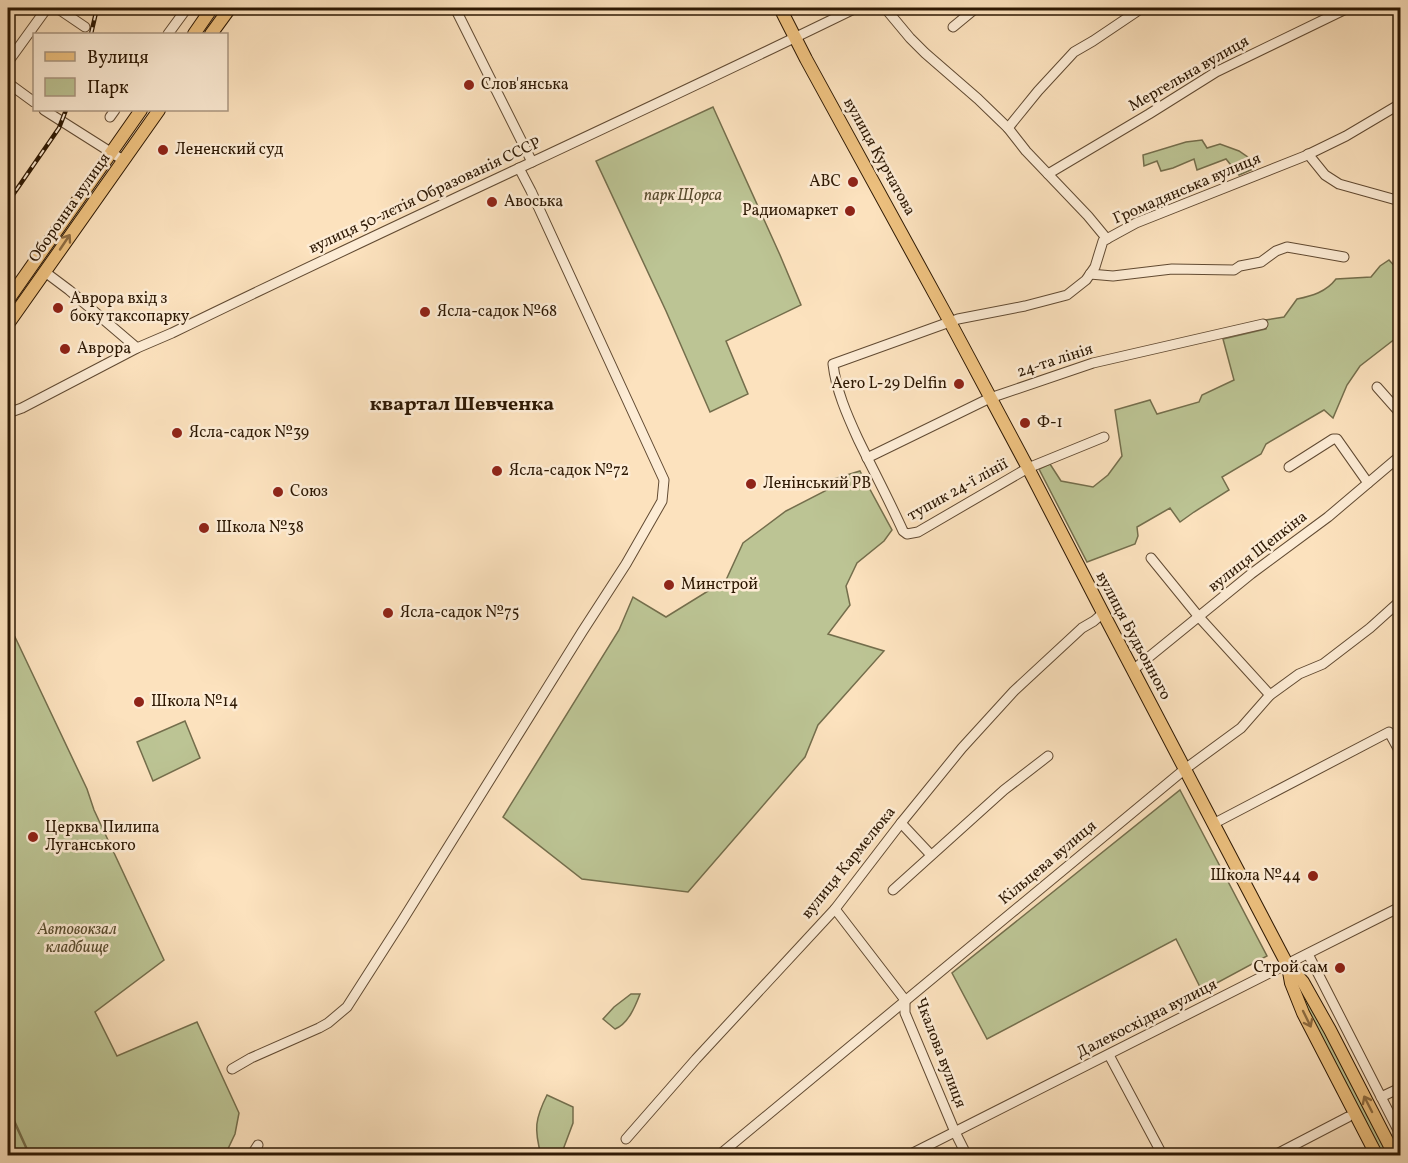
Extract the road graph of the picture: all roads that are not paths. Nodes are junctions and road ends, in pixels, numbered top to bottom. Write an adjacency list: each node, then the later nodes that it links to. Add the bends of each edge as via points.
1 (47, 8): 19 (street)
2 (57, 8): 13 (street)
3 (187, 8): 15 (street)
4 (213, 8): 16 (main road)
5 (230, 8): 17 (main road)
6 (455, 8): 30 (street)
7 (780, 8): 18 (main road, вулиця Курчатова)
8 (856, 8): 18 (street, вулиця 50-лєтія Образованія СССР)
9 (885, 8): 26 (street, via 925,53)
10 (976, 8): 14 (street)
11 (1142, 8): 26 (street, via 1074,52)
12 (1348, 8): 32 (street, Мергельна вулиця, via 1216,72)
13 (85, 27)
14 (953, 27)
15 (169, 33)
16 (195, 33)
17 (212, 33)
18 (796, 37): 30 (street, вулиця 50-лєтія Образованія СССР); 39 (main road, вулиця Курчатова)
19 (8, 62)
20 (8, 83): 21 (street)
21 (33, 101)
22 (1401, 104): 28 (street, Громадянська вулиця)
23 (46, 111): 27 (street)
24 (140, 111): 27 (main road, Оборонна вулиця)
25 (158, 111): 29 (main road, Оборонна вулиця)
26 (1008, 128): 32 (street)
27 (112, 152): 29 (street); 38 (main road, Оборонна вулиця)
28 (1308, 154): 33 (street, via 1325,175 1339,184); 34 (street, Громадянська вулиця, via 1136,223)
29 (123, 160): 36 (main road, Оборонна вулиця, one-way to 29)
30 (532, 162): 31 (street, вулиця 50-лєтія Образованія СССР)
31 (519, 168): 42 (street, вулиця 50-лєтія Образованія СССР); 72 (street, via 664,480 662,501 347,1007 319,1028)
32 (1048, 174): 34 (street)
33 (1401, 201)
34 (1107, 239): 37 (street, Громадянська вулиця)
35 (1344, 257): 37 (street, via 1287,248 1234,270 1172,268 1113,276)
36 (45, 272): 40 (main road, Оборонна вулиця); 42 (street)
37 (1090, 274): 39 (street, Громадянська вулиця, via 1067,295)
38 (8, 300)
39 (950, 322): 44 (main road, вулиця Будьонного); 49 (street, Громадянська вулиця, via 832,364 841,399)
40 (8, 324)
41 (1263, 324): 44 (street, 24-та лінія, via 1093,363)
42 (137, 348): 45 (street, вулиця 50-лєтія Образованія СССР)
43 (1377, 387): 46 (street)
44 (990, 398): 49 (street, 24-та лінія); 51 (main road, вулиця Будьонного)
45 (8, 413)
46 (1401, 413)
47 (1104, 437): 51 (street, тупик 24-ї лінії)
48 (1401, 456): 52 (street, вулиця Щепкіна)
49 (867, 458): 51 (street, тупик 24-ї лінії, via 907,534 918,532)
50 (1288, 467): 52 (street, via 1337,439)
51 (1028, 468): 55 (main road, вулиця Будьонного)
52 (1368, 483): 56 (street, вулиця Щепкіна)
53 (1151, 558): 56 (street)
54 (1401, 601): 58 (street, Кільцева вулиця, via 1323,664)
55 (1102, 614): 57 (main road, вулиця Будьонного); 62 (street, вулиця Кармелюка, via 1014,691)
56 (1199, 617): 57 (street, вулиця Щепкіна); 58 (street)
57 (1133, 670): 61 (main road, вулиця Будьонного)
58 (1270, 695): 61 (street, Кільцева вулиця, via 1241,728)
59 (1401, 752): 63 (street, via 1389,732)
60 (1048, 756): 64 (street)
61 (1185, 769): 63 (main road, вулиця Будьонного); 70 (street, Кільцева вулиця)
62 (901, 823): 64 (street); 67 (street, вулиця Кармелюка)
63 (1214, 824): 69 (main road, вулиця Будьонного)
64 (931, 855): 65 (street)
65 (893, 890)
66 (1401, 907): 68 (street, Далекосхідна вулиця)
67 (835, 909): 70 (street, Чкалова вулиця); 78 (street, вулиця Кармелюка)
68 (1308, 954): 69 (street, Далекосхідна вулиця); 74 (street)
69 (1287, 964): 71 (street, Далекосхідна вулиця); 86 (main road, вулиця Будьонного, one-way to 86, via 1303,1013); 87 (main road, вулиця Будьонного, one-way to 69, via 1330,1029 1303,982)
70 (904, 1000): 76 (street, Чкалова вулиця, via 905,1013); 81 (street, Кільцева вулиця)
71 (1109, 1055): 76 (street, Далекосхідна вулиця); 84 (street)
72 (232, 1069)
73 (1401, 1088): 74 (street)
74 (1381, 1097): 77 (street)
75 (1348, 1117): 85 (street)
76 (955, 1132): 82 (street, Далекосхідна вулиця); 83 (street, Чкалова вулиця)
77 (1401, 1134)
78 (626, 1139)
79 (258, 1145): 80 (street)
80 (251, 1155)
81 (718, 1155)
82 (907, 1155)
83 (967, 1155)
84 (1163, 1155)
85 (1273, 1155)
86 (1377, 1155)
87 (1395, 1155)

